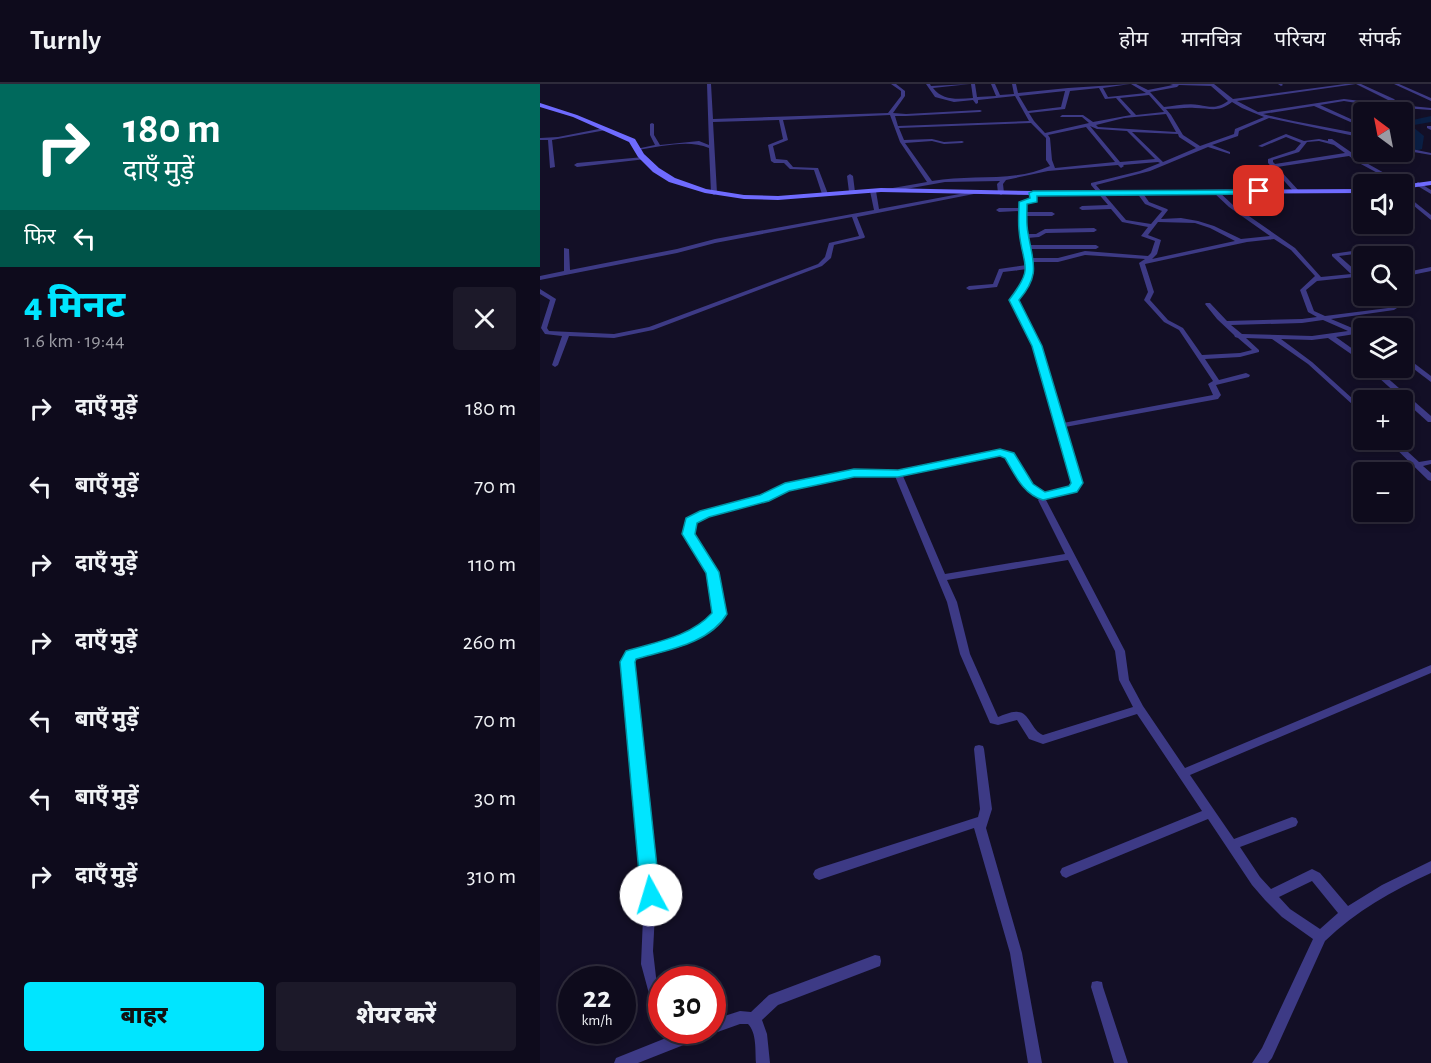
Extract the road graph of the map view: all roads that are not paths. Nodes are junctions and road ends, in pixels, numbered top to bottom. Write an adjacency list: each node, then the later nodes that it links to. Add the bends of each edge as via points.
1 (708, 84): 47 (street)
2 (893, 84): 40 (street, via 904,93)
3 (968, 84): 13 (street)
4 (973, 84): 24 (street)
5 (993, 84): 22 (street)
6 (1014, 84): 21 (street)
7 (1128, 84): 15 (street)
8 (1133, 84): 19 (street)
9 (1172, 84): 16 (street)
10 (1356, 84): 20 (street); 30 (street)
11 (1396, 84): 25 (street)
12 (929, 85): 13 (street); 26 (street, via 937,96)
13 (958, 85): 26 (street)
14 (1211, 85): 16 (street); 27 (street)
15 (1104, 86): 18 (street); 23 (street, via 1106,98)
16 (1181, 86): 19 (street)
17 (1279, 86): 20 (street)
18 (1068, 89): 21 (street); 36 (street, via 1065,106)
19 (1148, 93): 23 (street); 28 (street)
20 (1285, 93): 27 (street); 31 (street)
21 (1016, 96): 22 (street); 39 (street)
22 (999, 97): 24 (street)
23 (1117, 97): 43 (street)
24 (975, 100): 26 (street); 38 (street)
25 (1431, 100)
26 (960, 101)
27 (1231, 101): 33 (street, via 1220,108); 42 (street)
28 (1157, 102): 33 (street, via 1194,100); 34 (street)
29 (1356, 102): 31 (street)
30 (1394, 102)
31 (1315, 104): 42 (street); 49 (street)
32 (540, 105): 55 (street)
33 (1199, 106): 34 (street)
34 (1162, 108): 41 (street)
35 (1413, 108): 37 (street)
36 (1056, 109): 39 (street); 44 (street)
37 (1429, 110)
38 (980, 111): 40 (street); 51 (street)
39 (1028, 112): 48 (street)
40 (891, 113): 46 (street); 53 (street)
41 (1167, 113): 43 (street); 59 (street)
42 (1258, 113): 45 (street)
43 (1138, 115): 52 (street); 58 (street)
44 (1062, 116): 52 (street, via 1083,116); 56 (street)
45 (1269, 116): 54 (street); 69 (street)
46 (781, 119): 47 (street); 110 (street, via 786,140 770,145 774,160 785,161 792,168 816,168)
47 (710, 121): 71 (street)
48 (1032, 122): 51 (street); 60 (street)
49 (1353, 122)
50 (652, 124): 68 (street)
51 (986, 124): 53 (street)
52 (1090, 126): 56 (street); 57 (street); 84 (street)
53 (896, 127): 64 (street)
54 (1318, 127): 61 (street); 67 (street)
55 (604, 129): 63 (street); 72 (street, via 632,141)
56 (1076, 129): 60 (street)
57 (1128, 130): 58 (street); 82 (street)
58 (1154, 132): 59 (street)
59 (1178, 133): 73 (street)
60 (1046, 134): 88 (street, via 1053,167)
61 (1353, 135)
62 (540, 139): 63 (street)
63 (550, 139): 75 (street)
64 (902, 142): 65 (street); 93 (street)
65 (962, 142)
66 (1303, 142): 67 (street, via 1319,140); 70 (street, via 1286,135); 86 (street, via 1297,151 1270,159)
67 (1334, 144): 78 (street)
68 (658, 146): 71 (street, via 697,142); 72 (street)
69 (1208, 146): 73 (street); 77 (street)
70 (1260, 146)
71 (711, 147): 106 (street)
72 (638, 149): 81 (street)
73 (1201, 149): 82 (street)
74 (1413, 150): 79 (street)
75 (550, 151): 76 (street); 87 (street)
76 (540, 153)
77 (1228, 153)
78 (1350, 154): 80 (street); 86 (street)
79 (1431, 154)
80 (1353, 156)
81 (644, 158): 85 (street); 106 (street, via 666,176)
82 (1160, 161): 84 (street); 89 (street)
83 (1362, 162): 90 (street)
84 (1118, 164): 88 (street); 89 (street)
85 (577, 165)
86 (1274, 166): 104 (street)
87 (552, 167)
88 (1049, 170): 92 (street)
89 (1131, 174): 109 (street, via 1093,184)
90 (1382, 174)
91 (849, 176): 100 (street)
92 (1004, 178): 93 (street); 107 (street)
93 (930, 182): 98 (street)
94 (1431, 183): 95 (street)
95 (1418, 184): 96 (street); 105 (street)
96 (1413, 185)
97 (873, 190): 98 (street); 100 (street); 116 (street)
98 (889, 190): 101 (street)
99 (1353, 191): 104 (street)
100 (852, 192): 110 (street)
101 (981, 192): 107 (street); 116 (street)
102 (1140, 192): 103 (street); 109 (street); 120 (street, via 1147,203 1164,209)
103 (1216, 192): 104 (street); 123 (street)
104 (1297, 192)
105 (1431, 192)
106 (714, 193): 110 (street, via 760,198)
107 (1001, 193): 108 (street)
108 (1033, 193): 109 (street); 115 (street, via 1034,200 1023,202)
109 (1101, 193): 112 (street)
110 (825, 194)
111 (1413, 198): 119 (street)
112 (1111, 207): 113 (street); 120 (street, via 1126,222)
113 (1082, 208)
114 (999, 210): 115 (street)
115 (1024, 211): 117 (street); 122 (street)
116 (877, 212): 118 (street)
117 (1052, 214)
118 (854, 216): 132 (street); 146 (street, via 862,237 831,244 828,258 815,268 651,329 614,336)
119 (1431, 218)
120 (1155, 223): 124 (street, via 1182,220 1208,226); 129 (street, via 1144,236 1158,240)
121 (1094, 231): 122 (street, via 1045,231 1037,236)
122 (1024, 236): 125 (street)
123 (1275, 237): 124 (street); 137 (street, via 1297,253)
124 (1240, 241): 129 (street)
125 (1026, 247): 128 (street, via 1096,247); 130 (street)
126 (566, 249): 132 (street)
127 (1353, 252): 133 (street, via 1334,255)
128 (1099, 253): 129 (street); 130 (street)
129 (1148, 259): 151 (street, via 1142,264 1151,292 1147,300 1166,321 1181,329)
130 (1030, 264): 138 (street, via 1001,270 995,286); 160 (street, via 1026,286 1014,300 1037,346)
131 (1431, 269): 134 (street)
132 (567, 272): 136 (street)
133 (1353, 273)
134 (1413, 273)
135 (1353, 275): 137 (street)
136 (540, 278)
137 (1317, 279): 142 (street, via 1303,290 1309,310)
138 (969, 288)
139 (540, 291): 146 (street, via 554,299 545,331)
140 (1208, 304): 143 (street)
141 (1394, 308): 142 (street)
142 (1319, 317): 143 (street, via 1282,323); 144 (street)
143 (1227, 323): 147 (street)
144 (1353, 332)
145 (1353, 332): 149 (street)
146 (566, 334): 152 (street)
147 (1238, 336): 148 (street); 151 (street, via 1257,352)
148 (1272, 336): 149 (street); 158 (street, via 1310,363)
149 (1330, 336): 150 (street)
150 (1353, 353)
151 (1200, 357): 157 (street)
152 (555, 364)
153 (1413, 365): 156 (street)
154 (1246, 375): 157 (street)
155 (1383, 378): 159 (street)
156 (1431, 380)
157 (1218, 383): 160 (street, via 1211,385 1218,395 1215,397)
158 (1353, 403)
159 (1431, 420)
160 (1059, 426): 166 (street, via 1077,486)
161 (1402, 450): 163 (street)
162 (1431, 462): 163 (street)
163 (1418, 465): 165 (street)
164 (898, 474): 166 (street, via 1004,453 1010,456 1028,487); 168 (street); 184 (street, via 854,473 785,487 764,498 691,521 688,534 712,572 719,614 688,638 629,657 651,895 646,950)
165 (1431, 478)
166 (1043, 496): 167 (street)
167 (1071, 556): 168 (street); 170 (street, via 1120,651 1124,680)
168 (942, 578): 170 (street, via 965,654 994,720 1018,716 1033,736 1043,740)
169 (1431, 669): 172 (street)
170 (1139, 709): 172 (street)
171 (979, 749): 174 (street, via 986,809)
172 (1182, 774): 173 (street)
173 (1210, 813): 176 (street); 178 (street)
174 (981, 821): 179 (street); 191 (street, via 982,840 1016,953)
175 (1292, 822): 176 (street)
176 (1232, 845): 180 (street)
177 (1431, 867): 181 (street)
178 (1065, 872)
179 (819, 874)
180 (1269, 896): 181 (street, via 1312,875); 182 (street)
181 (1346, 913): 182 (street)
182 (1321, 937): 193 (street)
183 (874, 961): 186 (street, via 774,1000)
184 (648, 978)
185 (1097, 987): 192 (street)
186 (753, 1019): 187 (street, via 739,1016); 190 (street, via 759,1024)
187 (726, 1021)
188 (661, 1044): 189 (street)
189 (621, 1063)
190 (763, 1063)
191 (1035, 1063)
192 (1121, 1063)
193 (1259, 1063)

